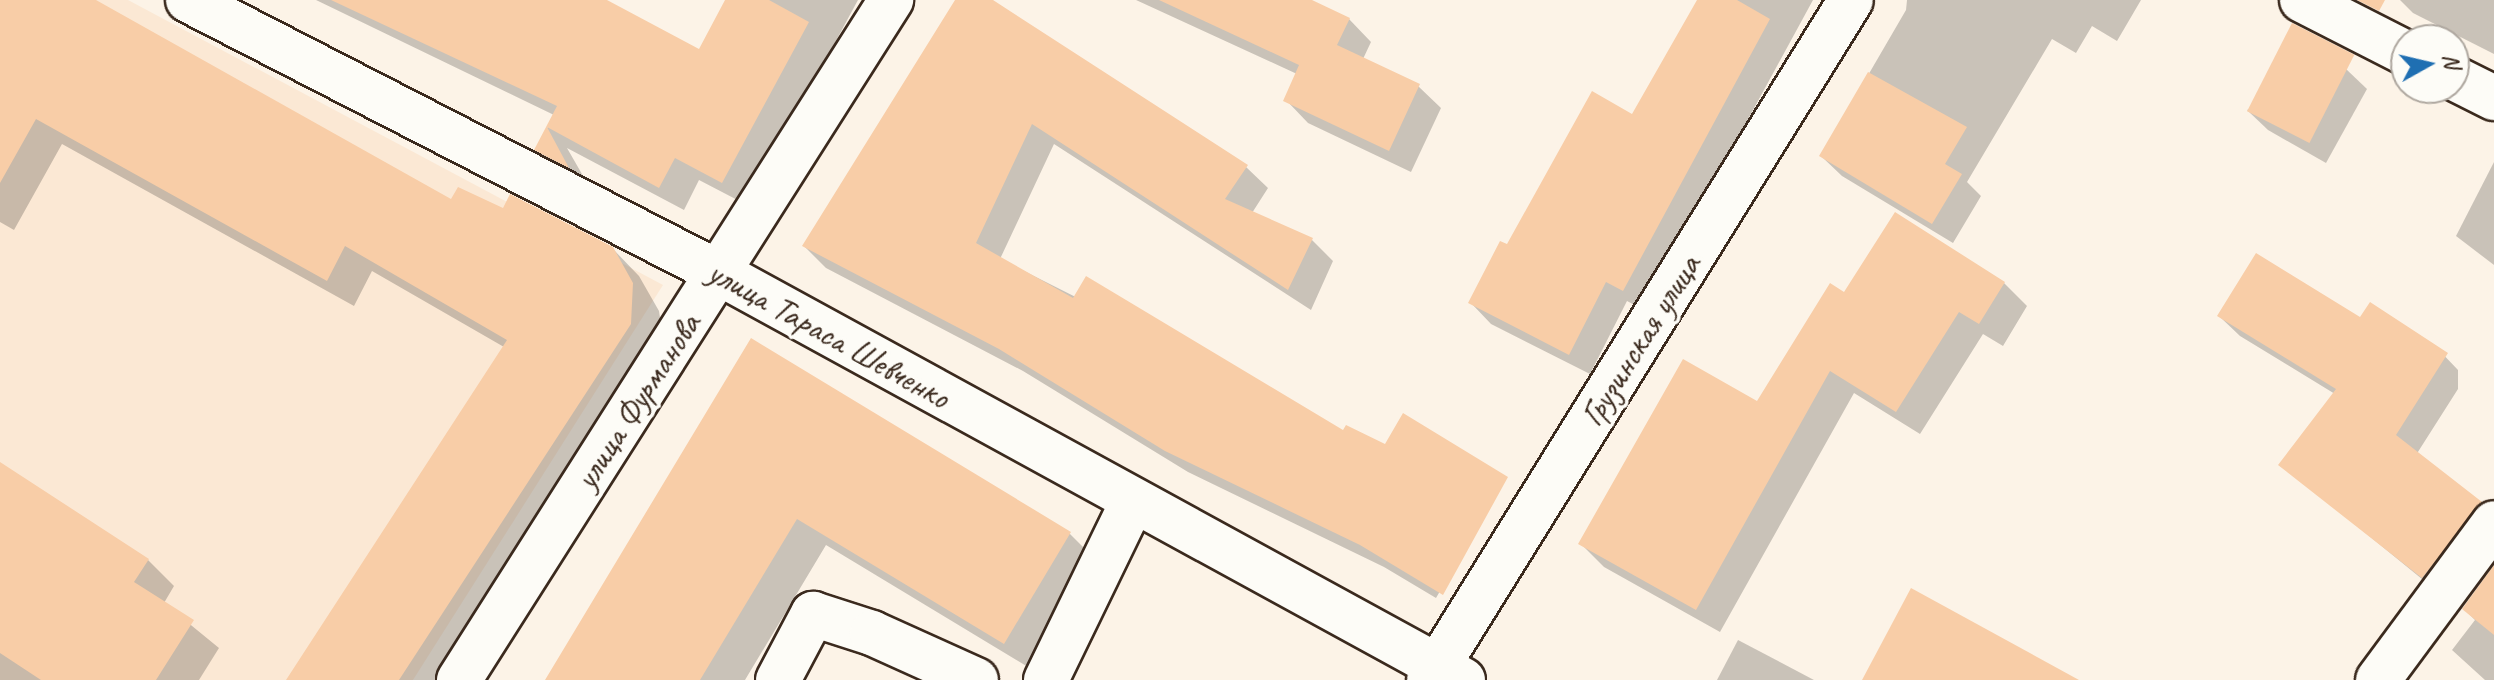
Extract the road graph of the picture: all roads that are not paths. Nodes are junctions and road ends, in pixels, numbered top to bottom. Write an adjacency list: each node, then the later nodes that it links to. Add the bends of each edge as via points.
1 (188, 0): 8 (street, улица Тараса Шевченко)
2 (891, 0): 8 (street, улица Фурманова)
3 (1851, 0): 11 (street, Грузинская улица)
4 (2302, 0): 5 (street)
5 (2390, 45)
6 (2470, 86): 7 (street)
7 (2494, 98)
8 (719, 273): 9 (street, улица Тараса Шевченко); 12 (street, улица Фурманова)
9 (1133, 501): 11 (street, улица Тараса Шевченко); 15 (street)
10 (2494, 523): 16 (street)
11 (1443, 676)
12 (459, 680)
13 (778, 680): 14 (street, via 813,614 872,633)
14 (976, 680)
15 (1046, 680)
16 (2378, 680)

